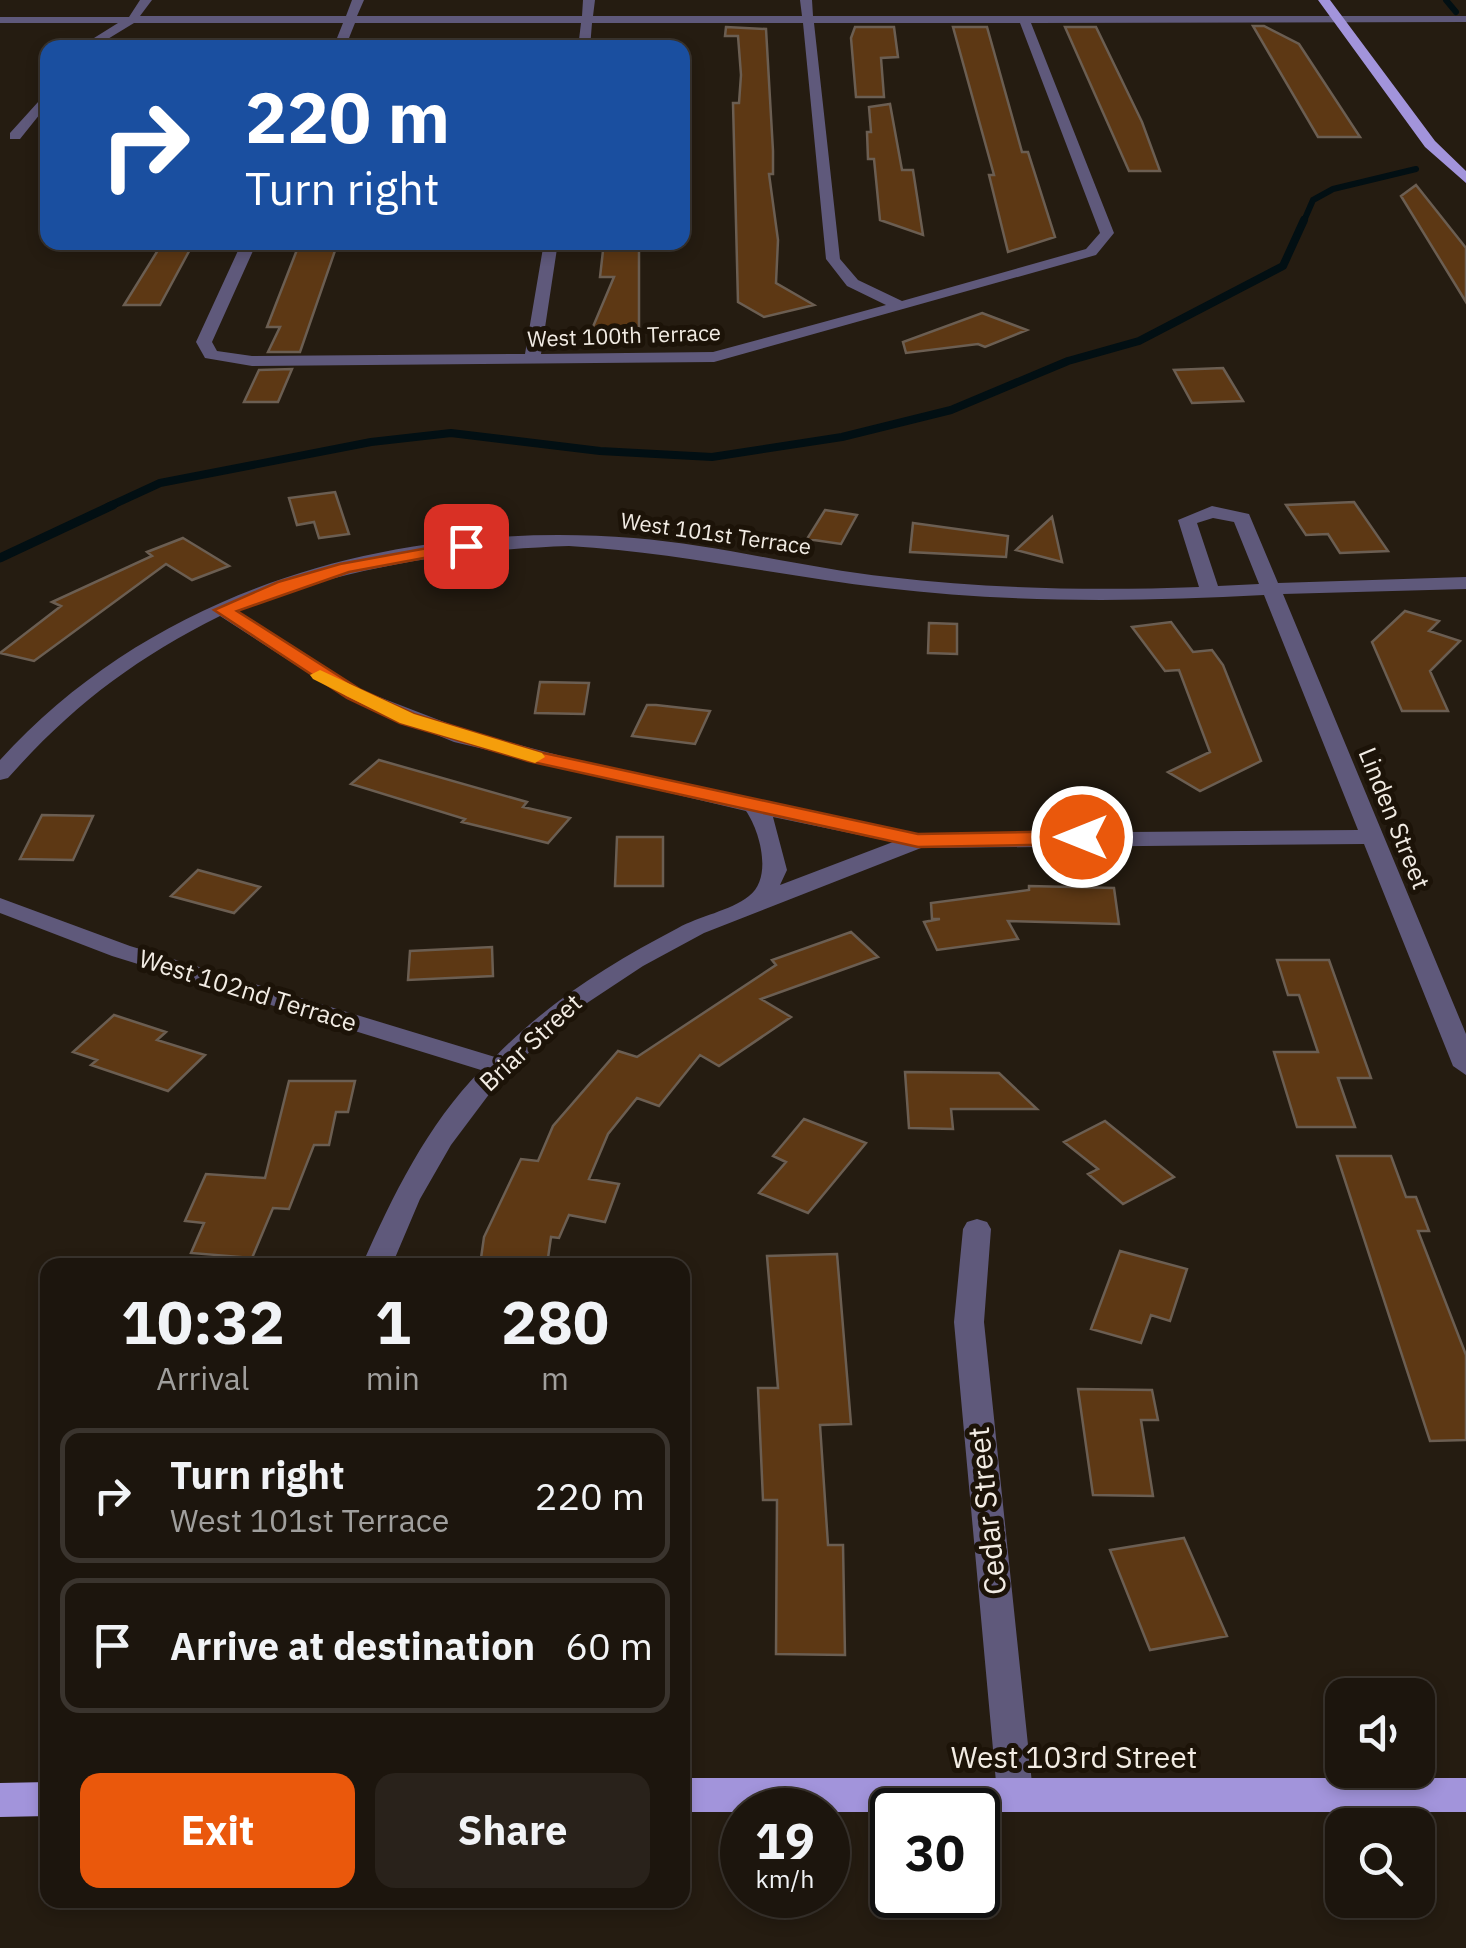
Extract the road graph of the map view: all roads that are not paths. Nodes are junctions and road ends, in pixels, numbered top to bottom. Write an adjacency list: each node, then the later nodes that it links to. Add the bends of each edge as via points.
1 (146, 0): 12 (street)
2 (358, 0): 13 (street)
3 (589, 0): 7 (street)
4 (806, 0): 8 (street)
5 (1324, 0): 10 (main road)
6 (1466, 18): 10 (street)
7 (588, 19): 8 (street); 13 (street); 16 (street)
8 (806, 19): 9 (street); 22 (street, via 833,259 848,280)
9 (1024, 19): 10 (street); 22 (street, West 100th Terrace, via 1106,233 1103,242 1085,254)
10 (1339, 19): 19 (main road, via 1430,144)
11 (0, 20): 12 (street)
12 (132, 20): 13 (street); 14 (street)
13 (352, 20): 15 (street)
14 (98, 40)
15 (343, 40)
16 (585, 40)
17 (40, 105): 18 (street)
18 (15, 136)
19 (1466, 179)
20 (246, 250): 23 (street, West 100th Terrace, via 204,342 211,355)
21 (551, 250): 23 (street)
22 (903, 308): 23 (street, West 100th Terrace, via 714,358)
23 (532, 360)
24 (1466, 582): 25 (street, West 101st Terrace)
25 (1274, 590): 26 (street, West 101st Terrace); 26 (street, via 1242,518 1212,512 1187,520); 30 (street, Linden Street)
26 (1210, 592): 27 (street, West 101st Terrace, via 998,592 833,576 636,544 524,541 398,556)
27 (223, 610): 28 (street, West 101st Terrace, via 102,676 54,714); 29 (street, via 317,674 407,718 535,757)
28 (0, 773)
29 (753, 806): 31 (street); 32 (street, via 764,822 775,870)
30 (1373, 837): 31 (street); 34 (street, Linden Street)
31 (918, 840): 32 (street, Briar Street)
32 (761, 900): 35 (street, Briar Street, via 650,949 596,982)
33 (0, 905): 35 (street, West 102nd Terrace, via 120,950)
34 (1466, 1066)
35 (499, 1067): 37 (street, Briar Street, via 437,1143 398,1208)
36 (977, 1229): 38 (street, Cedar Street, via 971,1356)
37 (379, 1258)
38 (1015, 1793): 39 (main road, West 103rd Street); 40 (main road, West 103rd Street)
39 (690, 1795)
40 (1466, 1795)
41 (40, 1799): 42 (main road)
42 (0, 1800)

